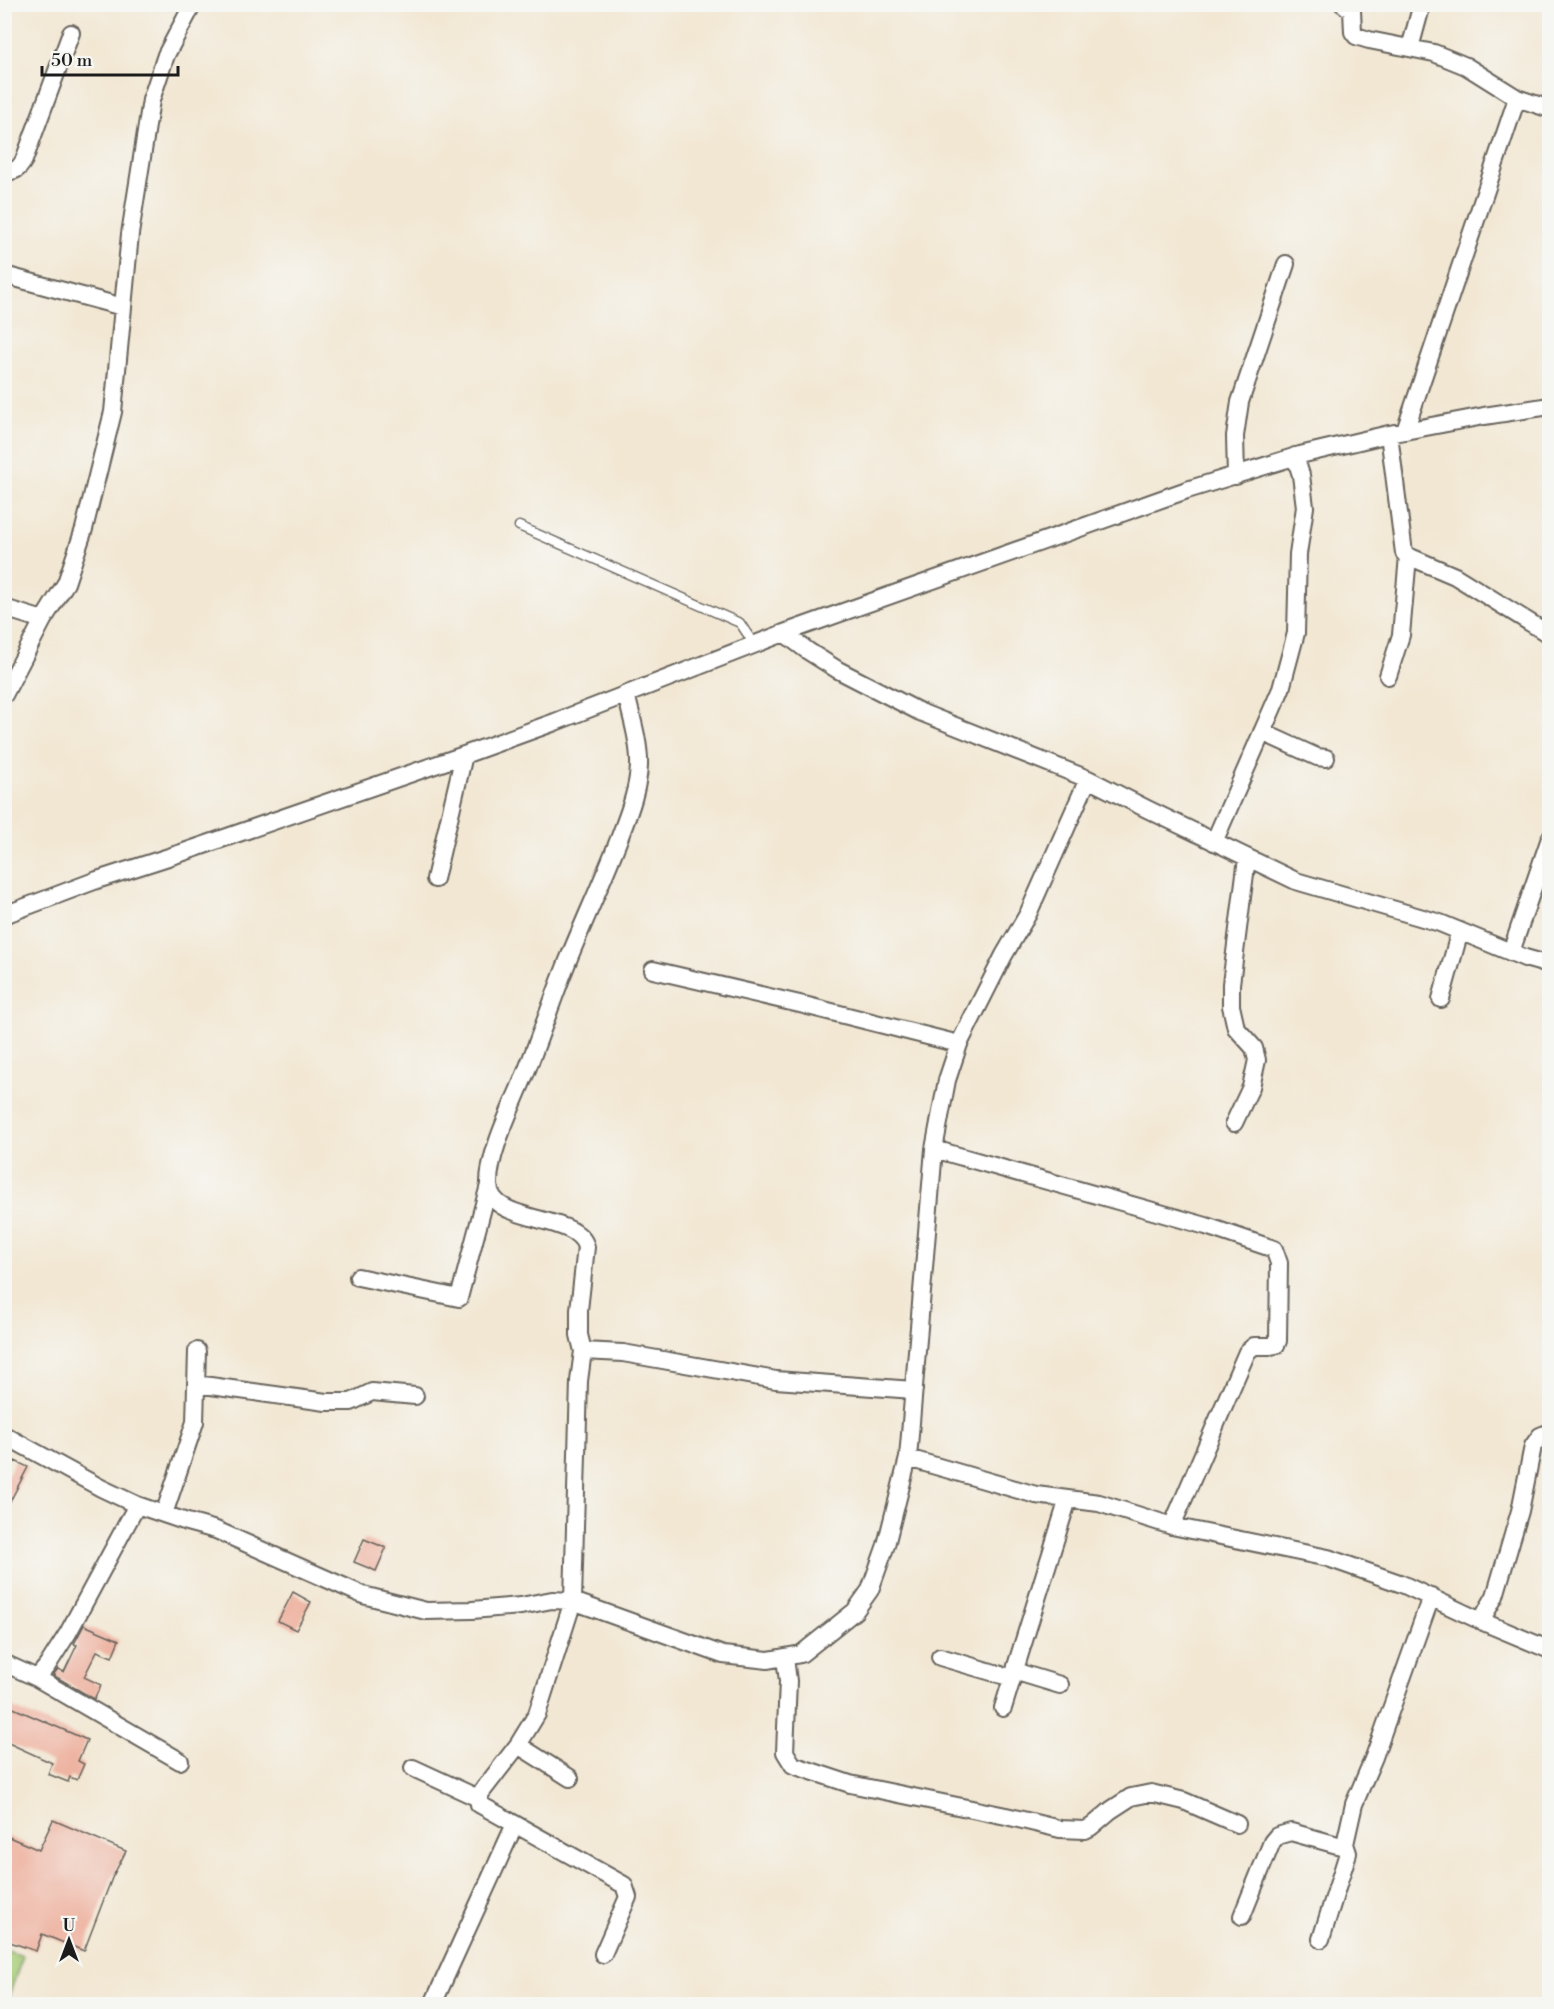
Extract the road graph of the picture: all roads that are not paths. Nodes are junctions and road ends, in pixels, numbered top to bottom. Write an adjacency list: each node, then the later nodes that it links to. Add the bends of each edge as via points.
1 (193, 4): 11 (street, via 166,55 151,100)
2 (1343, 4): 5 (street, via 1352,10 1356,36)
3 (1422, 4): 5 (street)
4 (71, 33): 8 (street, via 24,160 12,172)
5 (1410, 48): 6 (street, via 1466,66)
6 (1516, 98): 7 (street); 13 (street)
7 (1550, 109)
8 (4, 171)
9 (1286, 264): 15 (street, via 1240,402 1235,436)
10 (4, 274): 11 (street)
11 (123, 307): 19 (street, via 113,412 101,466 66,583)
12 (1550, 406): 13 (street)
13 (1397, 433): 14 (street); 17 (street, via 1402,550)
14 (1295, 456): 15 (street); 26 (street, via 1305,507 1298,554 1296,633 1281,688)
15 (1236, 476): 20 (street)
16 (519, 526): 22 (lane, via 740,623)
17 (1408, 556): 21 (street, via 1455,576); 23 (street, via 1401,635)
18 (4, 608): 19 (street)
19 (43, 620): 25 (street)
20 (784, 633): 22 (street); 29 (street, via 838,670 920,712)
21 (1550, 635)
22 (754, 644): 24 (street)
23 (1388, 676)
24 (626, 694): 27 (street); 43 (street, via 640,764 631,808 494,1156)
25 (4, 695)
26 (1262, 732): 28 (street); 31 (street)
27 (464, 755): 33 (street); 34 (street)
28 (1326, 758)
29 (1088, 779): 31 (street); 40 (street, via 1028,914)
30 (1550, 838): 36 (street)
31 (1214, 843): 32 (street)
32 (1247, 858): 35 (street, via 1296,881); 41 (street, via 1230,1006 1236,1028 1254,1048 1257,1060 1251,1087)
33 (435, 879)
34 (4, 915)
35 (1460, 931): 36 (street); 39 (street)
36 (1510, 952): 37 (street)
37 (1550, 965)
38 (653, 970): 40 (street)
39 (1441, 999)
40 (959, 1044): 42 (street, via 947,1080)
41 (1234, 1123)
42 (934, 1149): 48 (street); 56 (street, via 1274,1249 1279,1263 1278,1341 1276,1345 1254,1346 1247,1352)
43 (489, 1184): 44 (street, via 459,1298); 46 (street, via 495,1201 519,1214 580,1234 585,1240 579,1310)
44 (357, 1277)
45 (197, 1351): 47 (street)
46 (583, 1351): 48 (street, via 623,1353 776,1380); 58 (street)
47 (196, 1384): 49 (street, via 326,1401 351,1402 372,1392); 55 (street, via 195,1422)
48 (914, 1390): 52 (street)
49 (415, 1396)
50 (1550, 1431): 59 (street, via 1533,1446 1521,1511 1495,1596)
51 (4, 1435): 54 (street)
52 (908, 1458): 53 (street, via 1036,1494); 62 (street, via 870,1590 855,1611 824,1636 801,1654)
53 (1068, 1499): 56 (street, via 1099,1503); 64 (street)
54 (137, 1505): 55 (street); 65 (street, via 68,1633)
55 (164, 1514): 58 (street, via 216,1530 363,1595 426,1611)
56 (1172, 1526): 57 (street, via 1328,1558)
57 (1431, 1597): 59 (street); 75 (street, via 1354,1804)
58 (573, 1601): 62 (street, via 723,1655); 68 (street, via 537,1714)
59 (1481, 1621): 60 (street)
60 (1550, 1650)
61 (940, 1657): 64 (street)
62 (785, 1658): 74 (street, via 785,1752 797,1767 850,1784 1060,1829 1085,1830 1131,1797 1151,1793)
63 (4, 1663): 65 (street)
64 (1013, 1675): 66 (street); 67 (street)
65 (37, 1678): 69 (street)
66 (1060, 1685)
67 (1003, 1708)
68 (518, 1745): 71 (street); 72 (street)
69 (180, 1761)
70 (413, 1768): 72 (street)
71 (570, 1778)
72 (478, 1797): 73 (street, via 479,1804)
73 (515, 1824): 78 (street, via 624,1885 628,1897); 79 (street)
74 (1238, 1824)
75 (1345, 1844): 76 (street, via 1291,1832 1277,1836); 77 (street, via 1348,1853)
76 (1242, 1916)
77 (1321, 1939)
78 (603, 1954)
79 (433, 2004)

